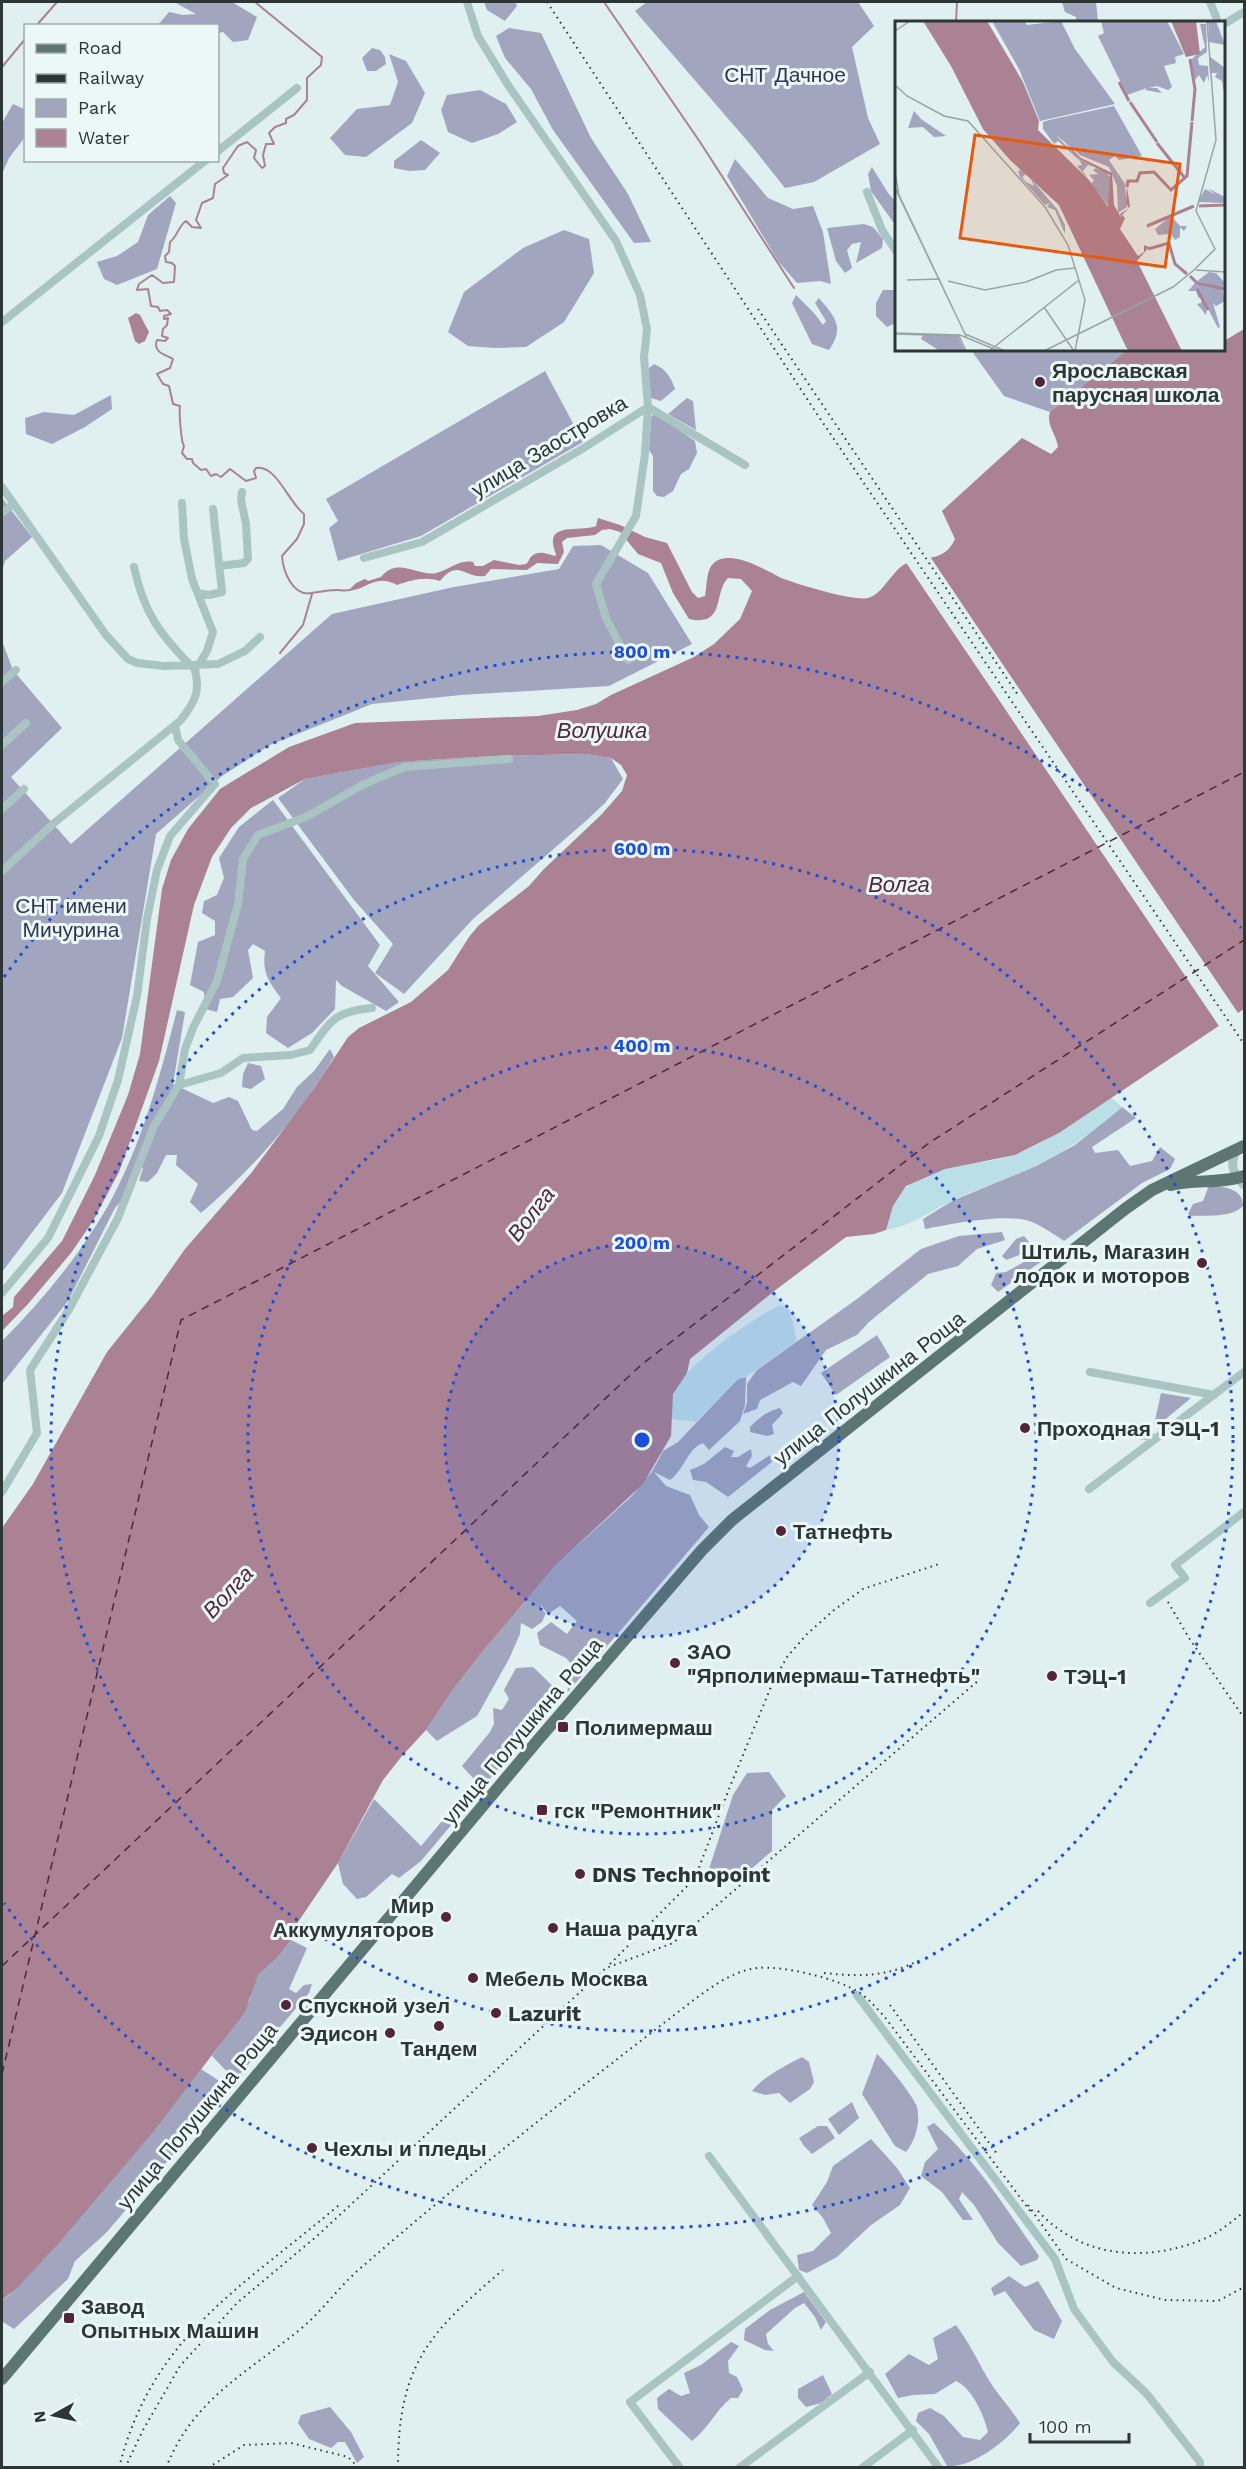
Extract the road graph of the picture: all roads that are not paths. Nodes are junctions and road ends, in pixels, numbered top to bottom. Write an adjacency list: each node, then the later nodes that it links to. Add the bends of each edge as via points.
1 (467, 2): 12 (street, via 478,36 508,85 616,241 640,295 646,329)
2 (1210, 2): 4 (street)
3 (1245, 12): 5 (street)
4 (1218, 21)
5 (1225, 23)
6 (297, 88): 7 (street)
7 (219, 150)
8 (203, 162): 11 (street)
9 (867, 192): 10 (street, via 882,230)
10 (895, 248)
11 (2, 322)
12 (648, 407): 13 (street, улица Заостровка); 20 (street, улица Заостровка, via 422,542); 25 (street, via 635,521 596,584 606,618)
13 (746, 465)
14 (2, 487): 17 (street)
15 (242, 492): 21 (street, via 248,559)
16 (182, 503): 23 (street, via 184,539)
17 (13, 504): 19 (street); 26 (street, via 118,650 137,663)
18 (213, 509): 21 (street)
19 (2, 513)
20 (364, 558)
21 (219, 566): 23 (street, via 222,592)
22 (134, 567): 26 (street, via 160,633)
23 (198, 593): 26 (street, via 213,632 207,651)
24 (260, 637): 26 (street, via 232,659)
25 (628, 660)
26 (194, 666): 30 (street, via 197,694 189,711)
27 (16, 670): 28 (street)
28 (2, 682)
29 (26, 723): 31 (street)
30 (175, 725): 35 (street, via 54,823); 41 (street, via 178,740 215,784 170,836 157,870 137,996 118,1080 99,1136 48,1238)
31 (2, 745)
32 (509, 759): 37 (street, via 405,767 364,784 306,817 258,835 243,859 238,904 217,981 185,1049)
33 (24, 789): 34 (street)
34 (2, 809)
35 (2, 871)
36 (372, 1008): 37 (street, via 349,1010 329,1022 310,1050 243,1058 221,1072)
37 (179, 1085): 48 (street, via 154,1126 118,1218 68,1311 30,1370 37,1433)
38 (1243, 1148): 39 (street, улица Полушкина Роща, via 1233,1158); 40 (main road, улица Полушкина Роща)
39 (1239, 1181): 40 (main road, улица Полушкина Роща, via 1179,1183)
40 (1152, 1190): 55 (main road, улица Полушкина Роща, via 743,1512 702,1550)
41 (2, 1293)
42 (1090, 1372): 44 (street)
43 (1245, 1372): 44 (street)
44 (1214, 1395): 46 (street)
45 (1098, 1427): 46 (street)
46 (1155, 1438): 47 (street)
47 (1089, 1489)
48 (2, 1492)
49 (1245, 1512): 50 (street, via 1175,1565 1185,1578)
50 (1150, 1604)
51 (856, 1995): 61 (street, via 1055,2259 1074,2309 1113,2362 1147,2394 1200,2462)
52 (709, 2156): 53 (street)
53 (798, 2276): 54 (street); 57 (street, via 630,2402)
54 (870, 2373): 56 (street); 58 (street)
55 (2, 2379)
56 (913, 2430): 59 (street); 60 (street)
57 (680, 2468)
58 (739, 2468)
59 (862, 2468)
60 (939, 2468)
61 (1200, 2468)

